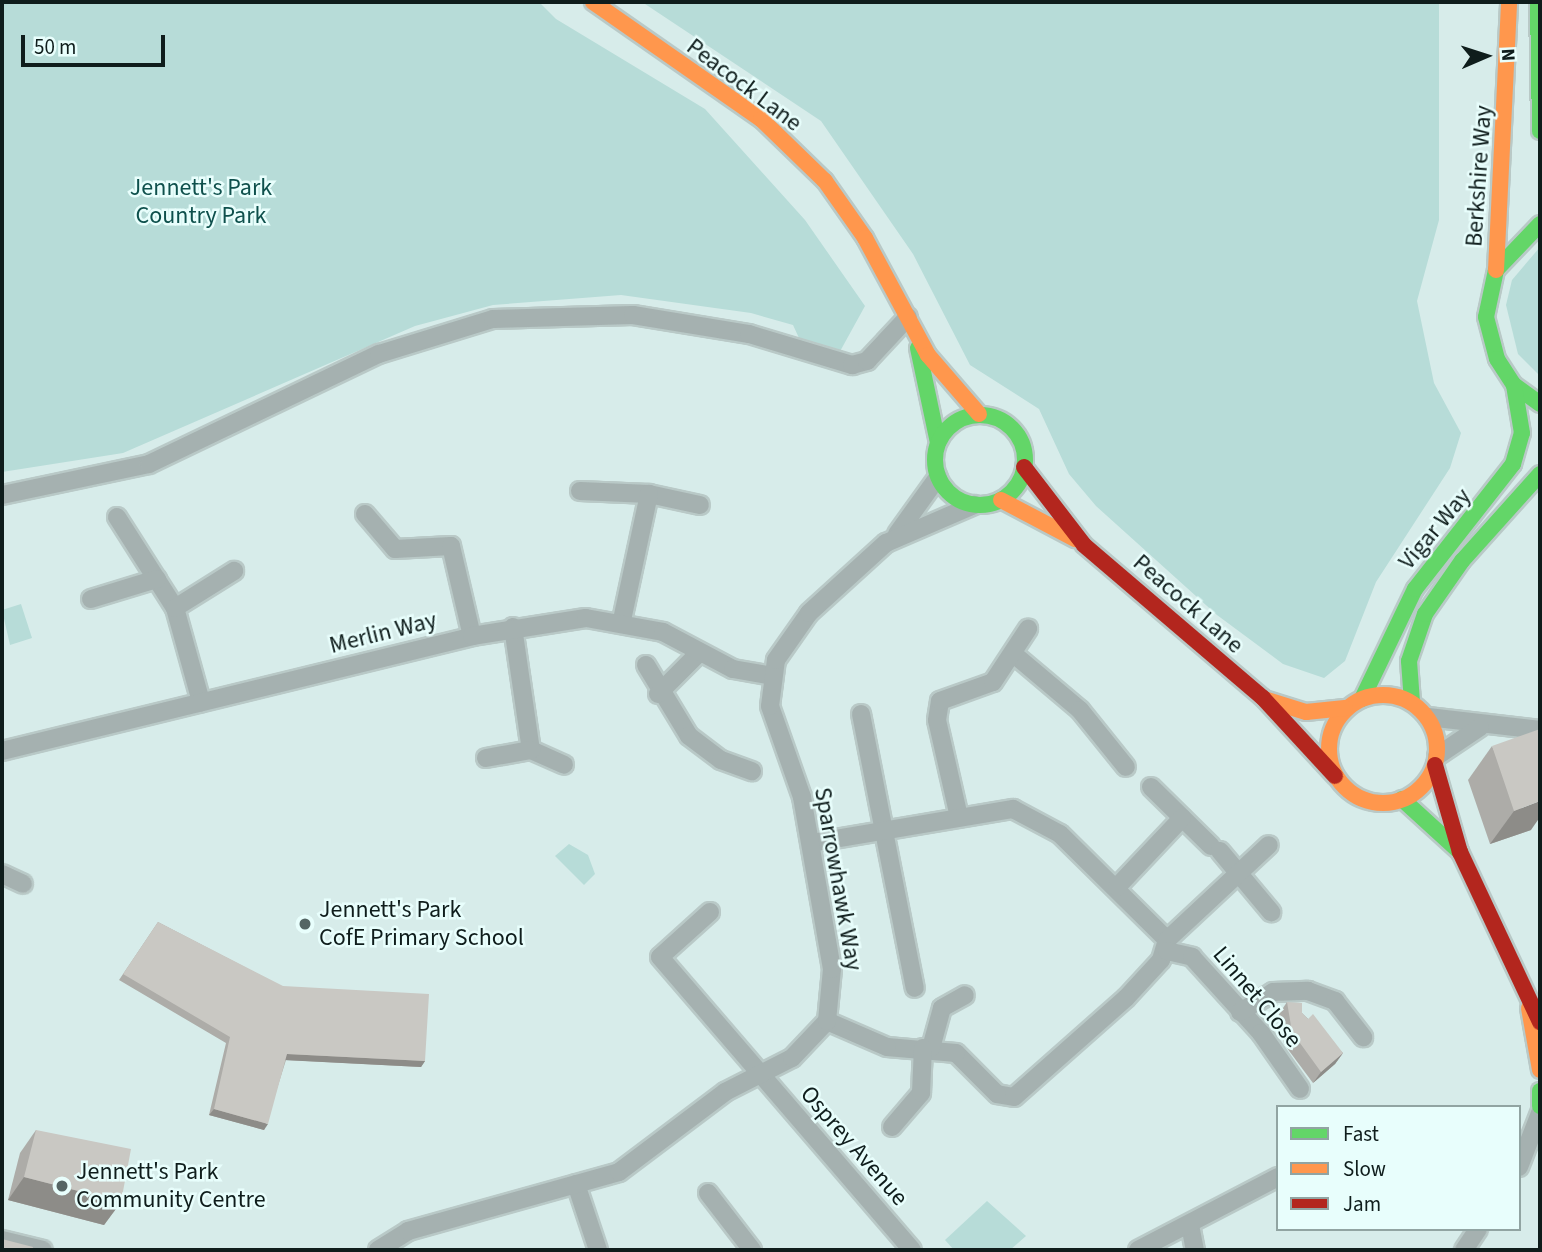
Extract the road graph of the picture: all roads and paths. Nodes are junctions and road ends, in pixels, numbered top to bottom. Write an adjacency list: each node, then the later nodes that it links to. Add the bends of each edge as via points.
1 (593, 2): 7 (main road, Peacock Lane, via 789,145 866,238)
2 (1509, 2): 6 (main road, Berkshire Way, via 1506,183)
3 (1538, 2): 4 (main road)
4 (1540, 131)
5 (1540, 224): 6 (main road)
6 (1496, 270): 8 (main road, Berkshire Way, via 1487,331)
7 (911, 324): 10 (main road, Peacock Lane, via 954,392); 11 (main road, Peacock Lane); 17 (street, via 867,361 852,365 749,334 633,315 517,316 421,338 149,464)
8 (1514, 385): 9 (main road); 39 (main road, Vigar Way, via 1522,433 1513,464 1415,589)
9 (1540, 404)
10 (979, 414): 11 (main road, via 954,422); 12 (main road, via 1014,430)
11 (938, 443): 14 (main road)
12 (1024, 467): 18 (main road); 24 (main road, Peacock Lane)
13 (1540, 474): 41 (main road, Vigar Way, via 1462,561 1425,614 1409,662)
14 (938, 477): 20 (main road, via 952,496); 23 (street, Sparrowhawk Way)
15 (580, 491): 16 (street)
16 (649, 494): 19 (street); 29 (street)
17 (2, 495)
18 (1001, 500): 20 (main road); 24 (main road, Peacock Lane)
19 (700, 505)
20 (974, 505): 23 (street, Sparrowhawk Way)
21 (365, 514): 32 (street, via 396,550 451,546)
22 (117, 517): 26 (street)
23 (894, 537): 36 (street, Sparrowhawk Way, via 809,613 789,636)
24 (1084, 545): 38 (main road, Peacock Lane)
25 (234, 571): 28 (street)
26 (156, 579): 27 (street); 28 (street)
27 (91, 599)
28 (175, 608): 40 (street)
29 (622, 620): 30 (street, Merlin Way); 33 (street, Merlin Way, via 663,632)
30 (513, 627): 32 (street, Merlin Way); 47 (street)
31 (1028, 629): 34 (street)
32 (472, 636): 40 (street, Merlin Way)
33 (698, 654): 36 (street, Merlin Way); 37 (street)
34 (1016, 656): 52 (street, via 1080,710); 57 (street, via 993,682 940,701 937,720)
35 (646, 665): 37 (street)
36 (772, 676): 60 (street, Sparrowhawk Way, via 776,734 802,797)
37 (658, 694): 53 (street, via 689,736 721,760)
38 (1263, 698): 42 (main road, Peacock Lane, via 1306,712); 54 (main road, Peacock Lane)
39 (1362, 699): 41 (main road, via 1381,695); 42 (main road)
40 (201, 702): 48 (street, Merlin Way)
41 (1412, 702): 44 (main road)
42 (1345, 708): 54 (main road, via 1329,736)
43 (860, 714): 59 (street)
44 (1429, 717): 45 (street); 50 (main road)
45 (1480, 727): 46 (street); 50 (street)
46 (1540, 730)
47 (531, 750): 49 (street); 51 (street)
48 (2, 751)
49 (486, 758)
50 (1436, 761): 56 (main road, via 1424,785); 62 (main road)
51 (564, 765)
52 (1126, 767)
53 (752, 772)
54 (1335, 776): 56 (main road, via 1365,800)
55 (1151, 787): 58 (street)
56 (1402, 799): 62 (main road)
57 (959, 817): 59 (street); 66 (street, via 1013,809 1035,817)
58 (1182, 818): 64 (street); 66 (street)
59 (883, 830): 60 (street); 70 (street)
60 (811, 843): 74 (street, Sparrowhawk Way, via 832,969)
61 (1269, 845): 64 (street)
62 (1460, 852): 72 (main road)
63 (2, 874): 65 (street)
64 (1240, 874): 68 (street); 69 (street)
65 (23, 884)
66 (1117, 887): 69 (street)
67 (710, 912): 79 (street, Osprey Avenue, via 660,957)
68 (1271, 912)
69 (1167, 945): 73 (street, Linnet Close, via 1192,957); 77 (street, via 1126,998 1014,1097 997,1094 965,1058)
70 (915, 988)
71 (965, 995): 77 (street, via 942,1008)
72 (1529, 1008): 75 (main road); 78 (main road)
73 (1240, 1013): 76 (street, via 1273,992 1308,991 1335,1001); 80 (street, Linnet Close)
74 (827, 1021): 77 (street, via 877,1044); 79 (street, via 792,1058)
75 (1540, 1022)
76 (1363, 1037)
77 (927, 1048): 84 (street, via 921,1093)
78 (1540, 1070)
79 (761, 1072): 89 (street, via 696,1112 636,1163); 98 (street, Osprey Avenue)
80 (1300, 1089)
81 (1540, 1091): 82 (main road)
82 (1540, 1106)
83 (1540, 1113): 86 (street)
84 (892, 1127)
85 (1540, 1155): 87 (street)
86 (1521, 1163)
87 (1521, 1165)
88 (1276, 1178): 91 (street)
89 (576, 1184): 95 (street, via 408,1231); 96 (street)
90 (708, 1193): 97 (street)
91 (1190, 1225): 99 (street); 100 (street)
92 (1477, 1231): 101 (street)
93 (2, 1240): 94 (street)
94 (43, 1250)
95 (378, 1250)
96 (598, 1250)
97 (752, 1250)
98 (912, 1250)
99 (1138, 1250)
100 (1195, 1250)
101 (1464, 1250)

